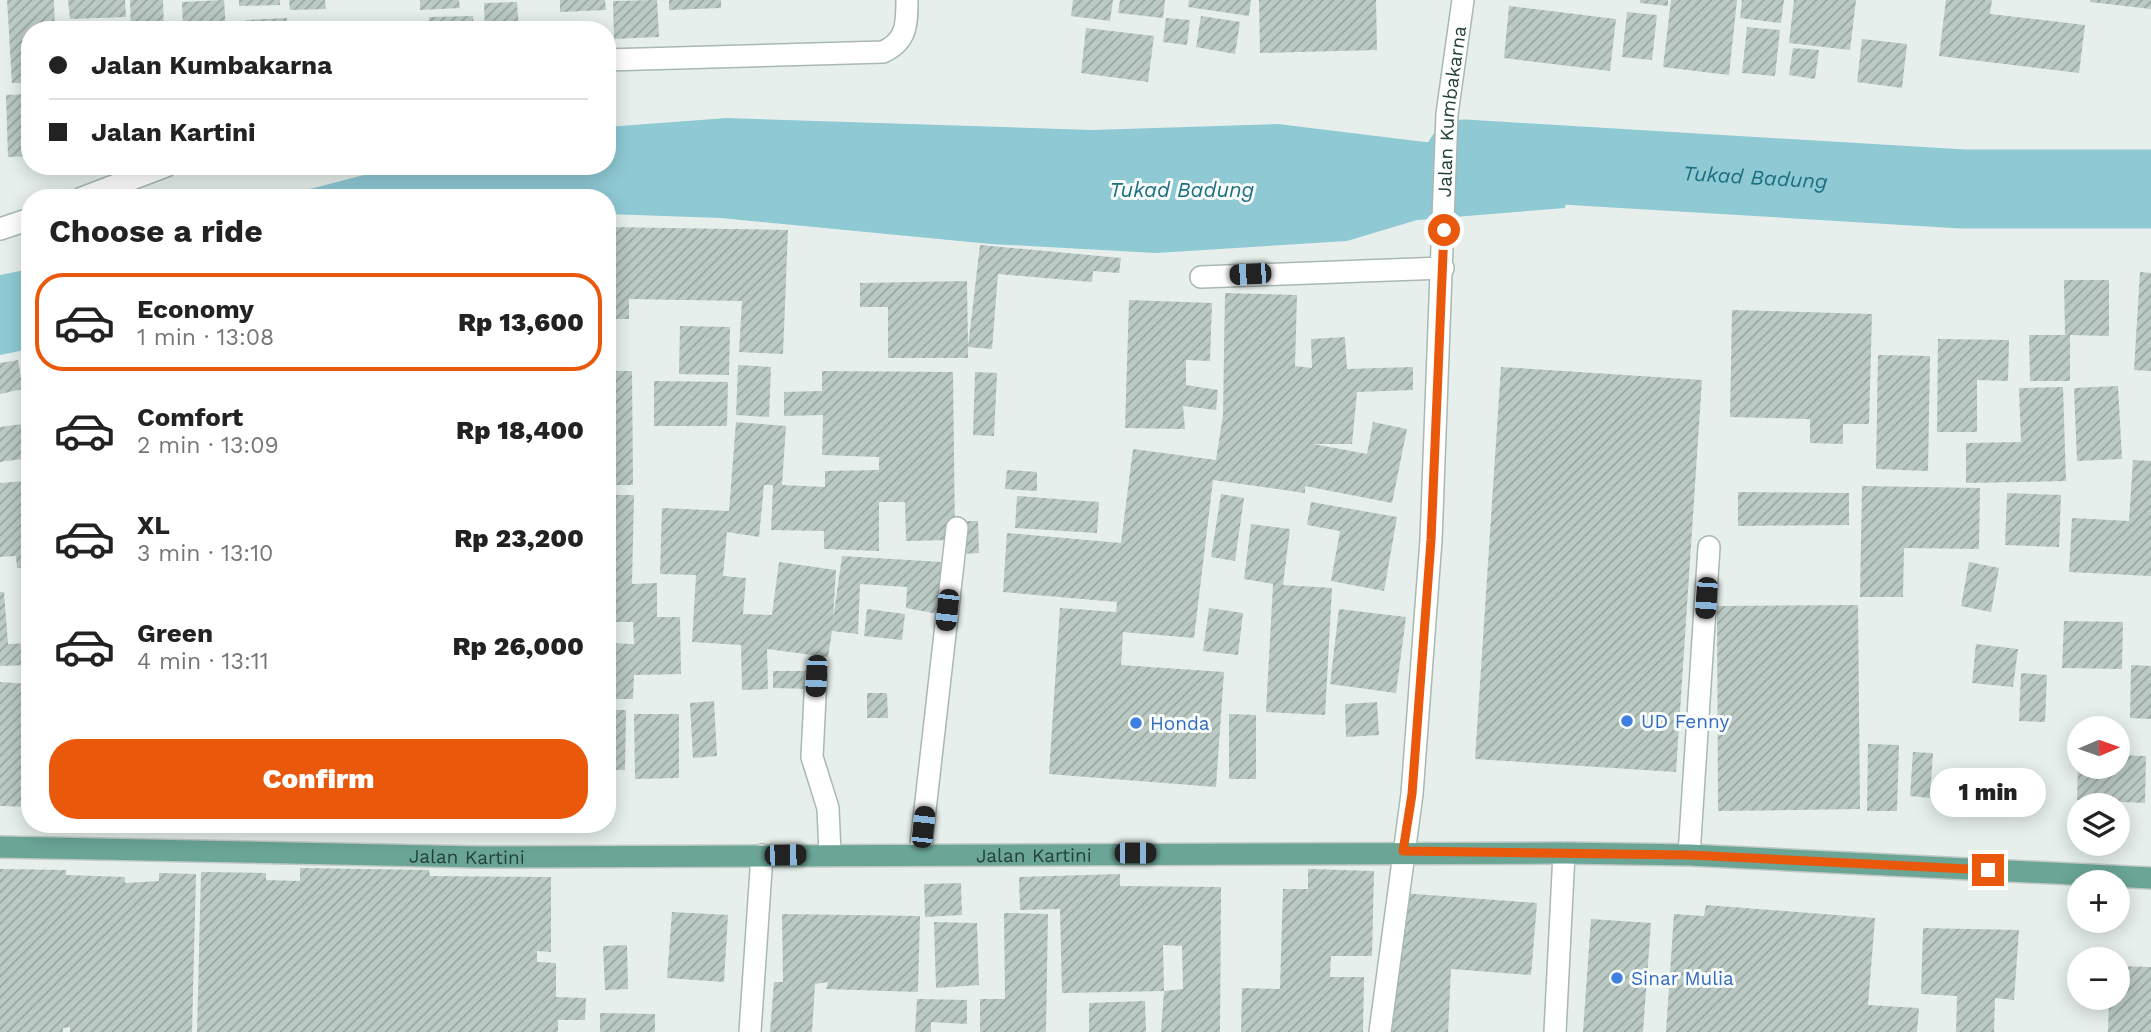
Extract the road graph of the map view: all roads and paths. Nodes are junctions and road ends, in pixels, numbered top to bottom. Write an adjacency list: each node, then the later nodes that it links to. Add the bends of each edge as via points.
1 (907, 0): 3 (street, via 905,33 896,46 883,52)
2 (1463, 0): 8 (street, Jalan Kumbakarna, via 1447,114)
3 (616, 60)
4 (142, 175): 5 (street)
5 (106, 189)
6 (21, 222): 7 (street)
7 (0, 229)
8 (1443, 268): 9 (street); 14 (street, Jalan Kumbakarna, via 1431,540 1412,794)
9 (1201, 277)
10 (957, 528): 17 (street)
11 (1709, 547): 19 (street)
12 (816, 676): 16 (street, via 812,757 828,808)
13 (0, 847): 18 (main road, Jalan Kartini, via 478,857)
14 (1403, 851): 15 (main road, Jalan Kartini); 17 (main road, Jalan Kartini); 22 (street, Jalan Kumbakarna)
15 (1564, 853): 19 (main road, Jalan Kartini); 23 (street)
16 (830, 854): 17 (main road, Jalan Kartini); 18 (main road, Jalan Kartini)
17 (920, 854)
18 (762, 855): 21 (street)
19 (1689, 855): 20 (main road, Jalan Kartini)
20 (2151, 877)
21 (750, 1032)
22 (1380, 1032)
23 (1555, 1032)

